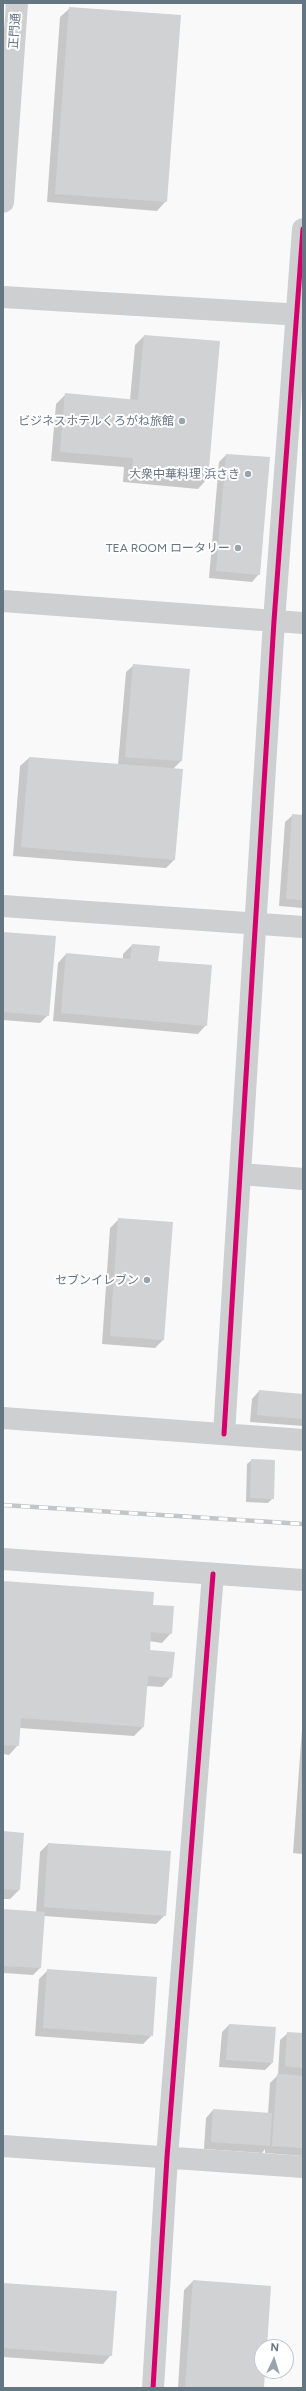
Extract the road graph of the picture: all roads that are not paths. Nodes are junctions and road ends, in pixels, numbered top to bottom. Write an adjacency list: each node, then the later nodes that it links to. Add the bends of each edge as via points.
1 (17, 3): 2 (street, 正門通)
2 (3, 202)
3 (303, 229): 5 (street)
4 (3, 297): 5 (street)
5 (300, 315): 7 (street)
6 (3, 601): 7 (street)
7 (274, 620): 8 (street); 10 (street)
8 (303, 623)
9 (3, 906): 10 (street)
10 (256, 924): 11 (street); 12 (street)
11 (303, 927)
12 (240, 1174): 13 (street); 15 (street)
13 (303, 1179)
14 (3, 1418): 15 (street)
15 (224, 1434): 16 (street)
16 (303, 1440)
17 (3, 1559): 18 (street)
18 (213, 1574): 19 (street); 21 (street)
19 (303, 1580)
20 (3, 2146): 21 (street)
21 (167, 2157): 22 (street); 23 (street)
22 (303, 2167)
23 (153, 2388)

